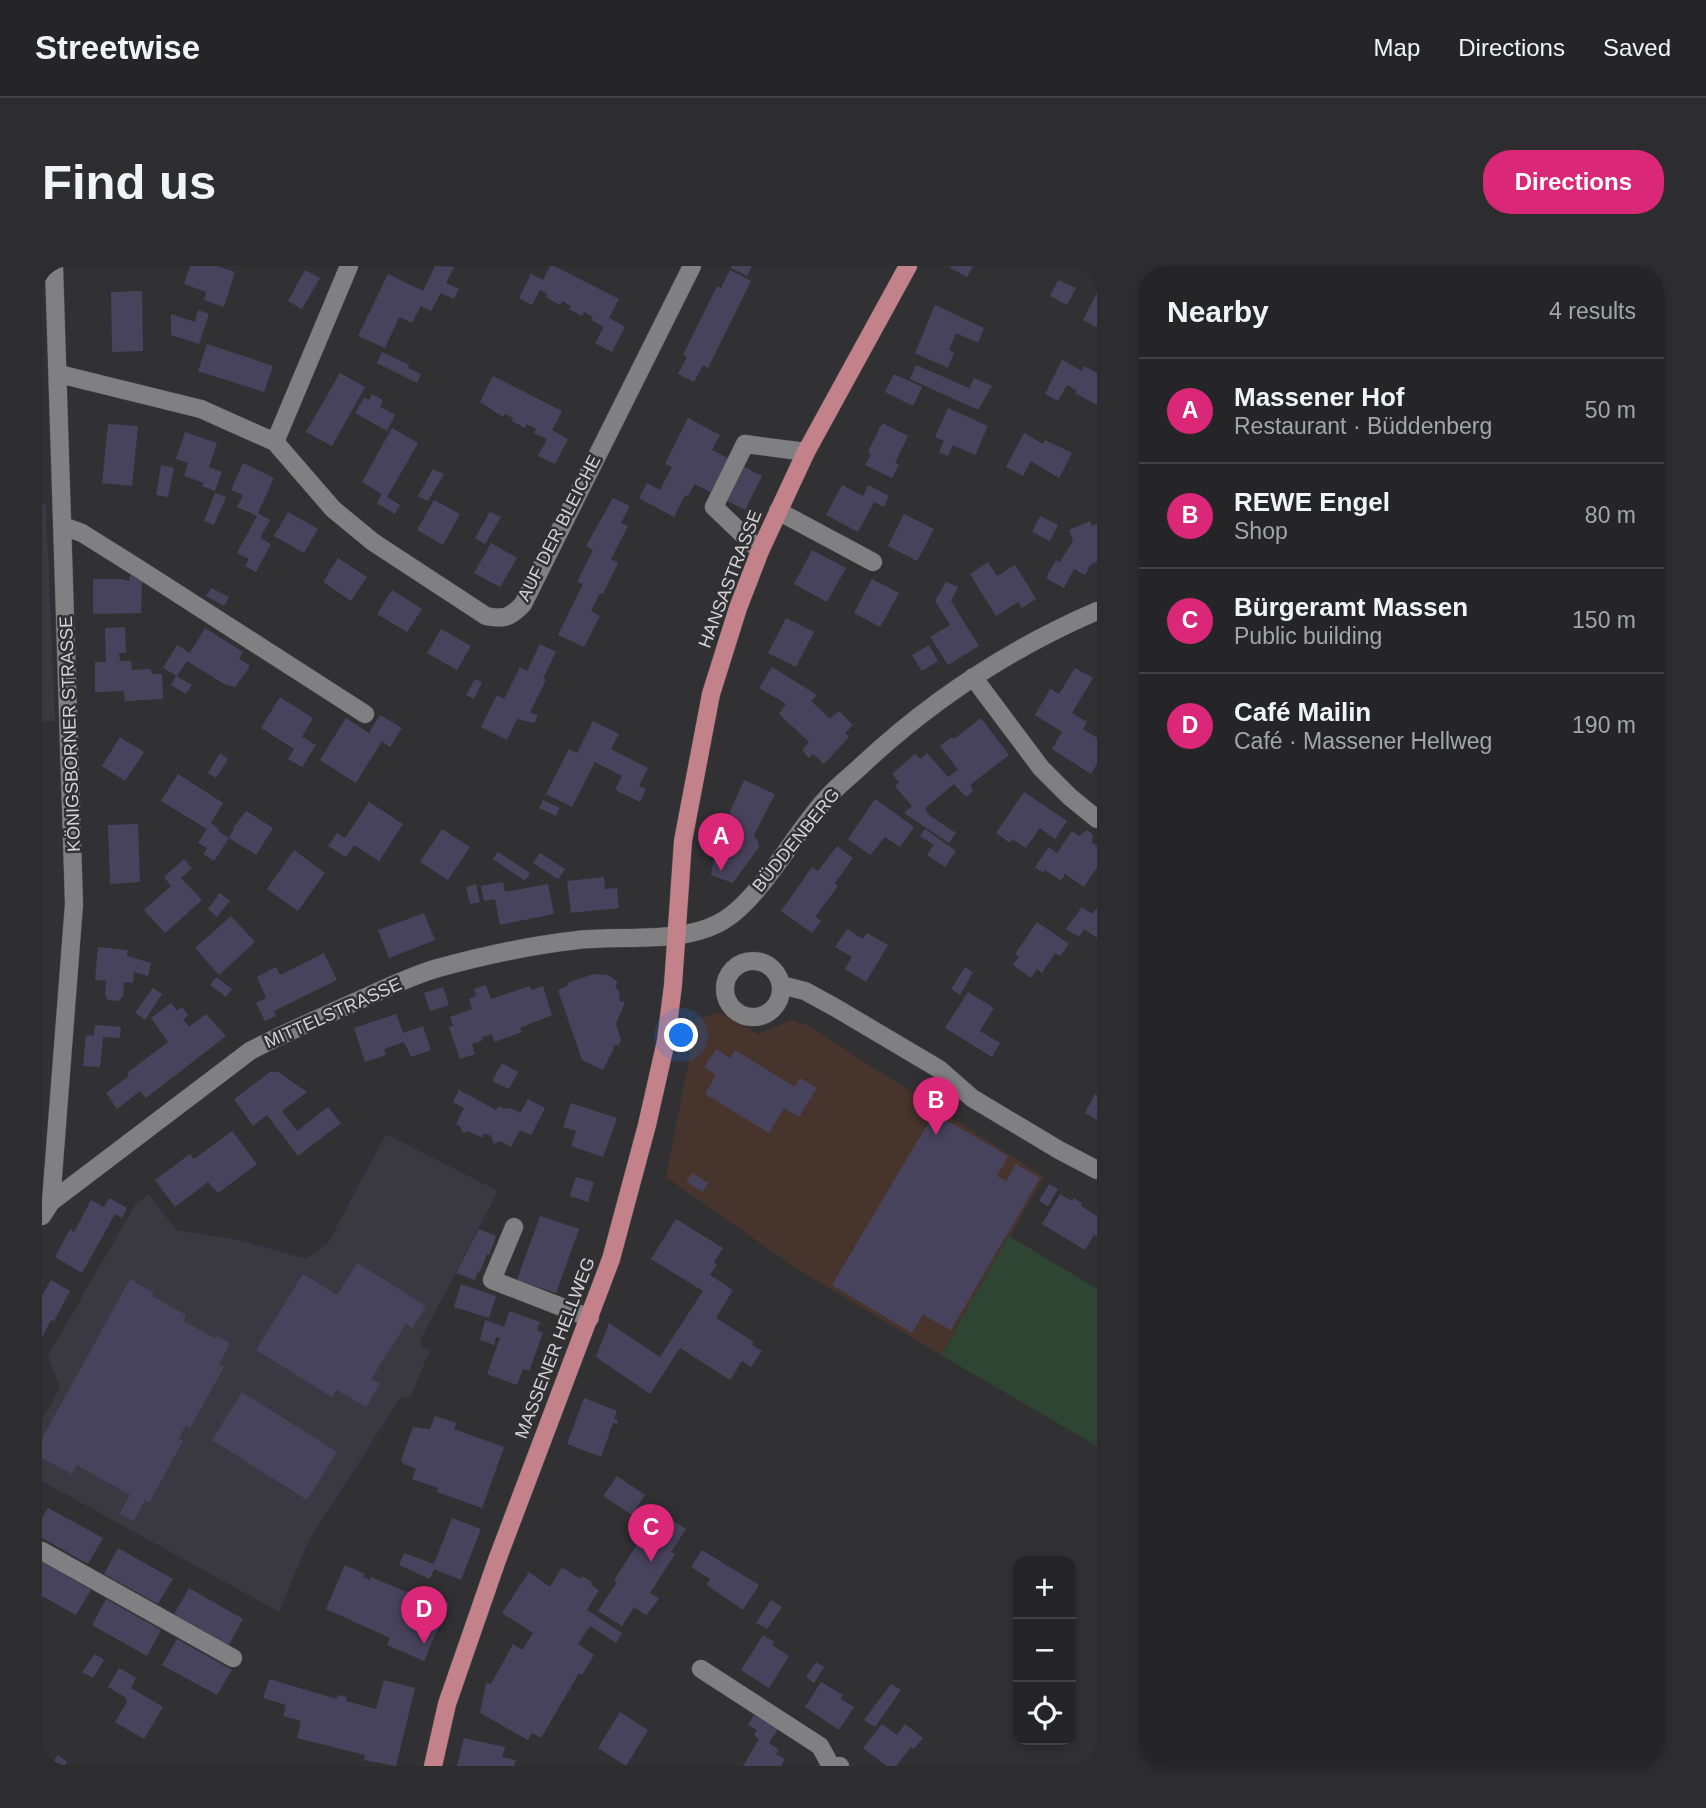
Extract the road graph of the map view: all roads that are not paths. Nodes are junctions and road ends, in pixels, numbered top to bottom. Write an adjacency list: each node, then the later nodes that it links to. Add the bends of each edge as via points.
1 (54, 266): 5 (street, KÖNIGSBORNER STRASSE)
2 (349, 266): 6 (street)
3 (692, 266): 6 (street, AUF DER BLEICHE, via 523,604 511,616 501,620 486,616 373,542 333,509)
4 (908, 266): 7 (main road, HANSASTRASSE)
5 (59, 374): 6 (street, AUF DER BLEICHE, via 201,409); 9 (street, KÖNIGSBORNER STRASSE)
6 (275, 442)
7 (806, 452): 8 (main road, HANSASTRASSE); 10 (street, via 745,444 713,507)
8 (778, 511): 10 (main road, HANSASTRASSE); 11 (street)
9 (63, 526): 14 (street, via 82,533); 19 (street, KÖNIGSBORNER STRASSE, via 74,904)
10 (760, 551): 16 (main road, HANSASTRASSE, via 711,694 683,841)
11 (873, 562)
12 (1097, 611): 13 (street, BÜDDENBERG)
13 (973, 677): 15 (street, via 1041,768); 16 (street, BÜDDENBERG, via 884,744 825,799 730,918)
14 (365, 714)
15 (1097, 819)
16 (677, 935): 19 (street, MITTELSTRASSE, via 566,942 436,968 388,988 250,1051); 21 (main road, MASSENER HELLWEG, via 666,1041 647,1125)
17 (781, 985): 18 (street, via 805,991 939,1069 972,1098)
18 (1097, 1170)
19 (45, 1206)
20 (514, 1227): 21 (street, via 492,1280)
21 (590, 1318): 25 (main road, MASSENER HELLWEG, via 497,1560 447,1704)
22 (42, 1551): 23 (street)
23 (233, 1658)
24 (701, 1670): 26 (street, via 820,1746 831,1766)
25 (433, 1766)
26 (840, 1766)

